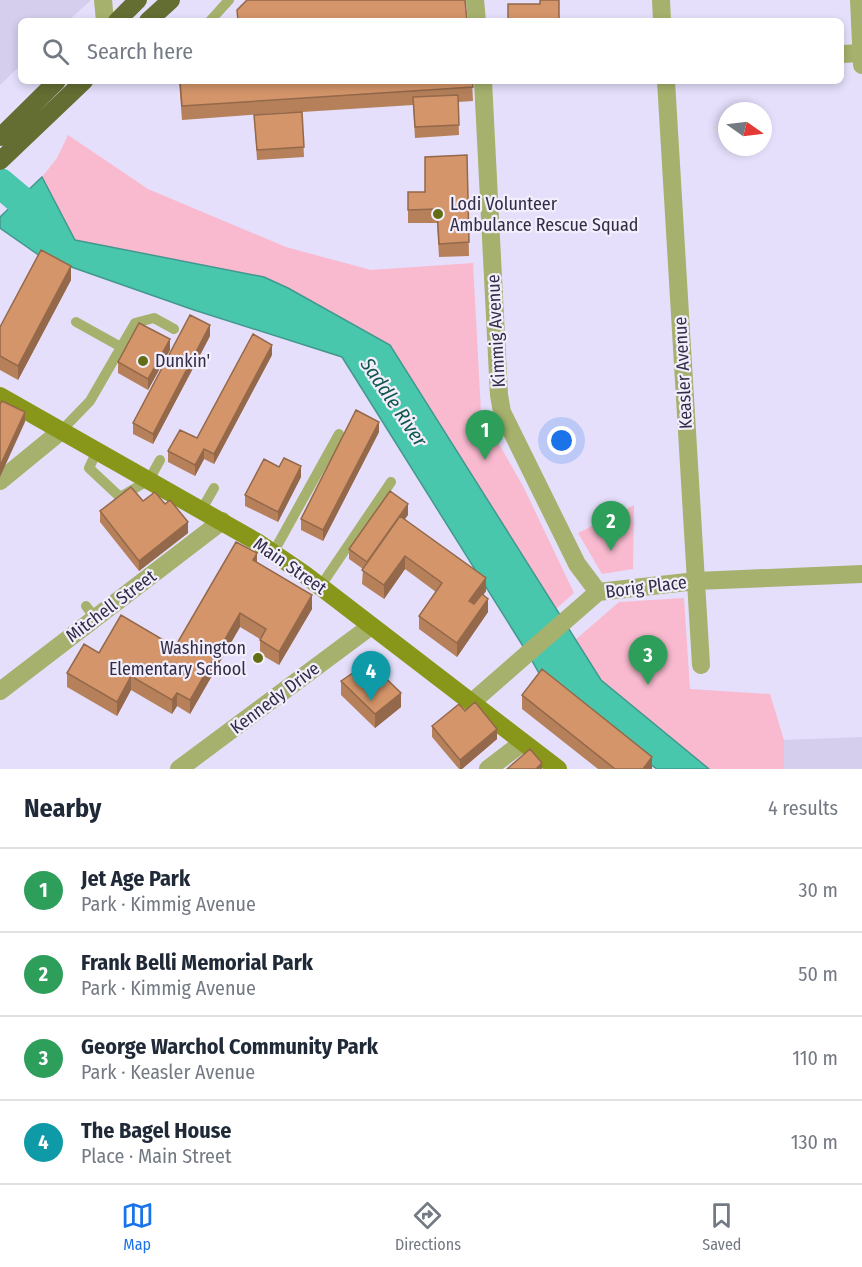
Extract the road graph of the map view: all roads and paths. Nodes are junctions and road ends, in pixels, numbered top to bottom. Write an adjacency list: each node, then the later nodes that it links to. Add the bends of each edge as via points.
1 (103, 0): 8 (street)
2 (138, 0): 9 (highway)
3 (171, 0): 10 (highway)
4 (229, 0): 11 (lane)
5 (475, 0): 12 (street)
6 (661, 0): 13 (street)
7 (859, 0): 14 (street)
8 (105, 18)
9 (120, 18)
10 (151, 18)
11 (213, 18)
12 (477, 18)
13 (662, 18)
14 (862, 53): 15 (street); 16 (street)
15 (844, 54)
16 (862, 65)
17 (54, 84): 21 (highway)
18 (81, 84): 22 (highway)
19 (483, 84): 41 (street, Kimmig Avenue, via 502,412 577,564)
20 (666, 84): 39 (street, Keasler Avenue)
21 (0, 137)
22 (0, 162)
23 (76, 322): 25 (lane)
24 (174, 329): 25 (lane, via 154,318 135,323)
25 (121, 348): 27 (lane, via 90,400)
26 (0, 396): 27 (street, Main Street)
27 (62, 431): 29 (street, Main Street); 32 (street)
28 (339, 434): 37 (lane)
29 (97, 451): 31 (street, Main Street); 31 (lane, via 89,468 120,497)
30 (160, 460): 31 (lane)
31 (149, 480): 35 (street, Main Street)
32 (0, 481)
33 (391, 482): 40 (lane)
34 (214, 488): 35 (lane)
35 (202, 509): 36 (street, Main Street)
36 (222, 521): 37 (street, Main Street); 44 (street, Mitchell Street, via 91,612)
37 (273, 553): 40 (street, Main Street)
38 (862, 574): 39 (street, Borig Place)
39 (696, 581): 41 (street, Borig Place); 43 (street, Keasler Avenue)
40 (320, 587): 42 (street, Main Street)
41 (598, 592): 45 (street, Borig Place)
42 (371, 626): 45 (street, Main Street); 47 (street, Kennedy Drive)
43 (701, 665)
44 (0, 691)
45 (471, 704): 46 (street, Main Street)
46 (522, 743): 48 (street); 49 (street, Main Street)
47 (179, 769)
48 (488, 769)
49 (558, 769)

